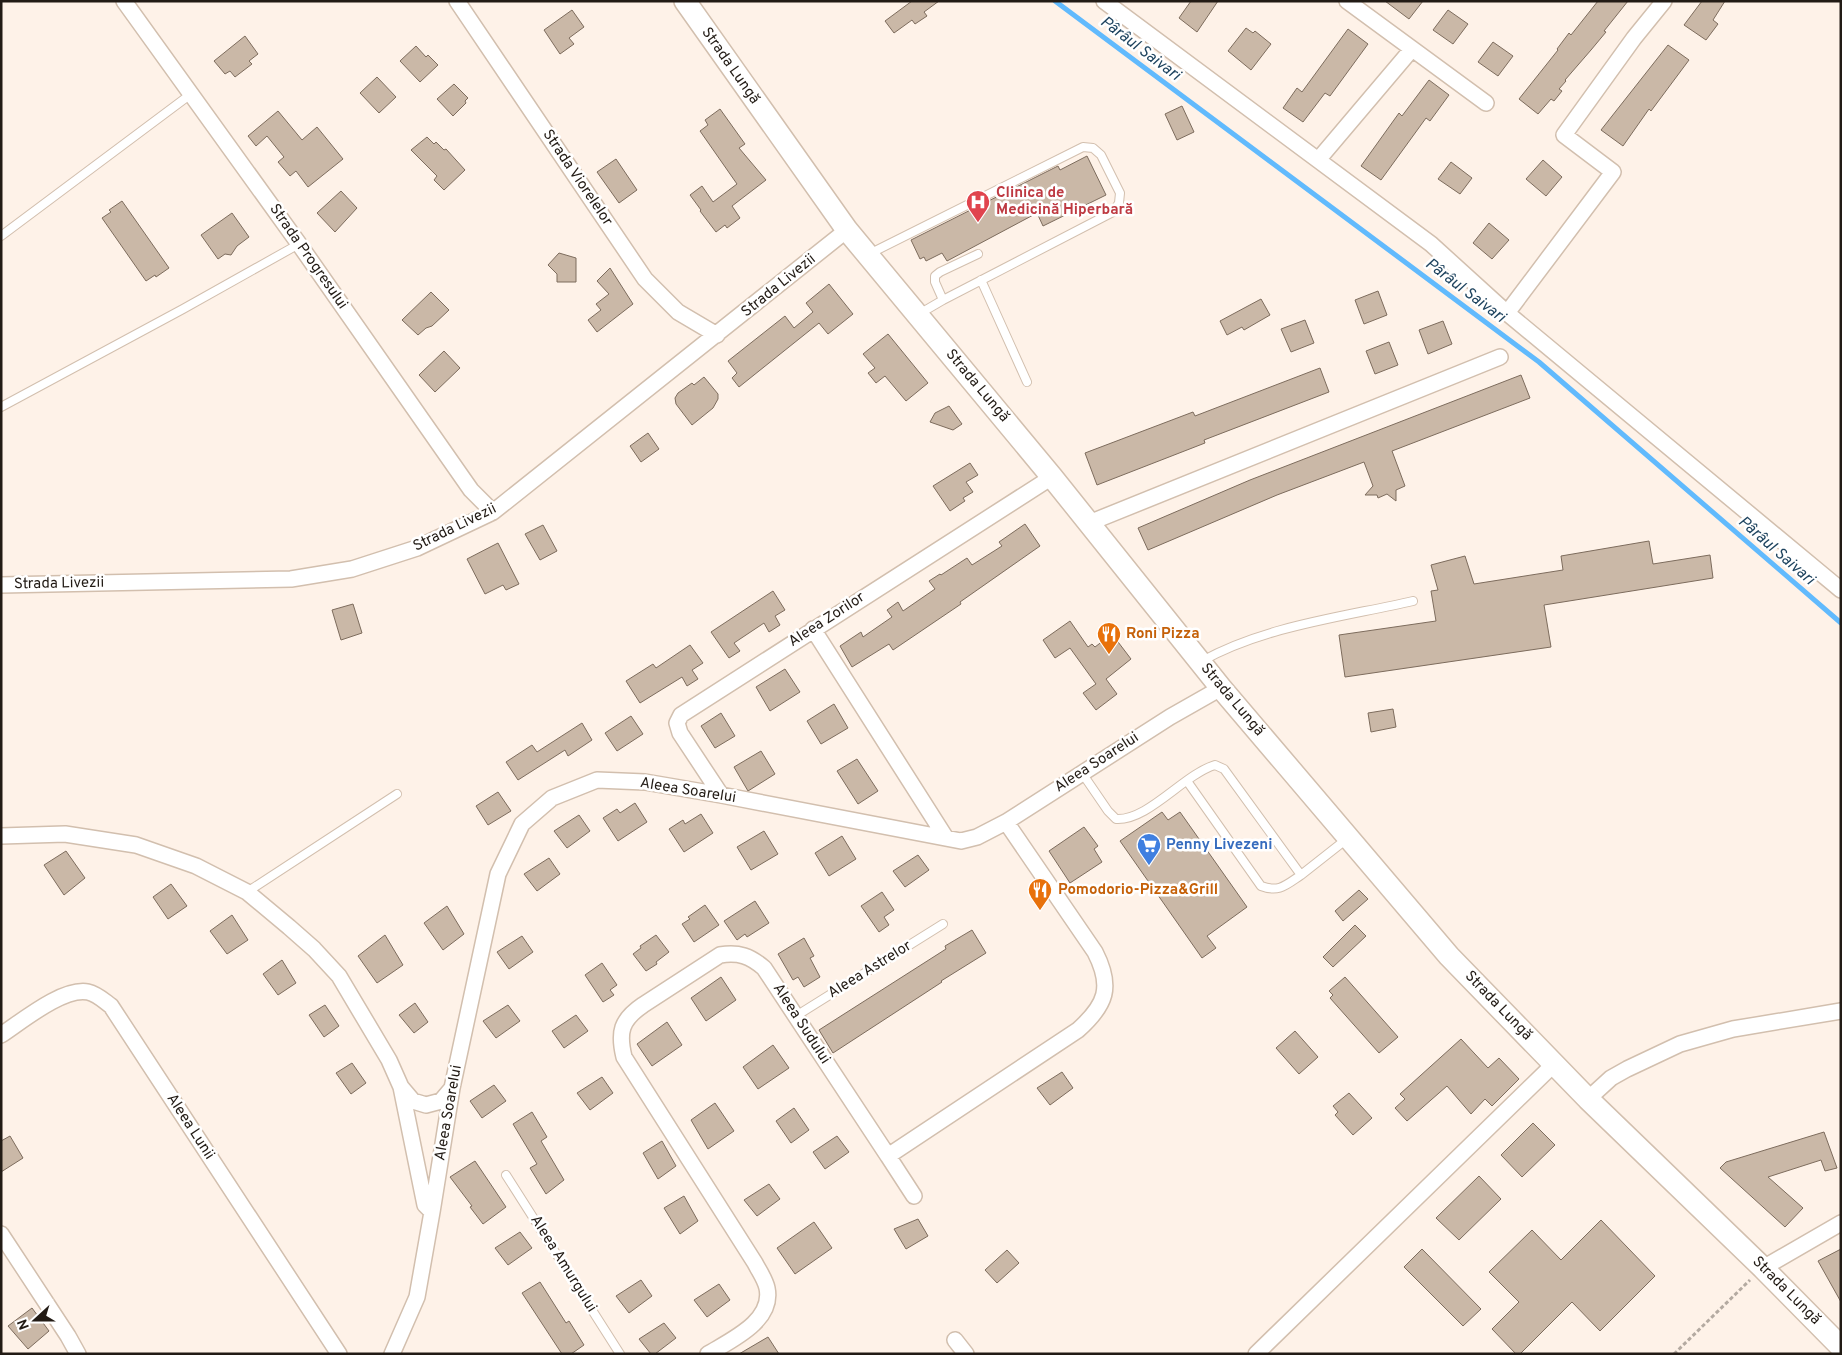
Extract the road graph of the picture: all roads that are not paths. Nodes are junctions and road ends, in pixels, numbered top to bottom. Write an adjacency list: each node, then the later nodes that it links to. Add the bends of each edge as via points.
1 (124, 1): 8 (street, Strada Progresului)
2 (457, 1): 20 (street, Strada Viorelelor, via 645,279 678,312)
3 (685, 1): 11 (main road, Strada Lungă)
4 (1104, 1): 10 (street)
5 (1347, 1): 7 (street)
6 (1664, 1): 18 (street, via 1564,135 1613,172)
7 (1412, 49): 9 (street); 10 (street)
8 (191, 94): 12 (lane); 13 (street, Strada Progresului)
9 (1486, 103)
10 (1318, 160): 18 (street, via 1430,244)
11 (847, 230): 15 (main road, Strada Lungă); 20 (street, Strada Livezii)
12 (1, 236)
13 (299, 244): 23 (lane); 25 (street, Strada Progresului, via 471,490)
14 (978, 254): 17 (lane, via 935,276)
15 (868, 255): 16 (lane, via 1083,148 1093,148 1101,155 1120,193 1119,203 1113,212); 19 (main road, Strada Lungă)
16 (981, 280): 17 (lane); 22 (lane)
17 (943, 300): 19 (lane)
18 (1507, 313): 28 (street)
19 (917, 314): 24 (main road, Strada Lungă)
20 (717, 335): 25 (street, Strada Livezii)
21 (1500, 357): 26 (street)
22 (1027, 382)
23 (1, 407)
24 (1052, 477): 26 (main road, Strada Lungă); 30 (street, Aleea Zorilor)
25 (493, 512): 27 (street, Strada Livezii, via 417,548 352,569 291,579)
26 (1089, 523): 31 (main road, Strada Lungă)
27 (1, 585)
28 (1841, 590)
29 (1413, 601): 31 (lane, via 1264,634)
30 (813, 629): 36 (street, Aleea Zorilor, via 681,715 677,723 680,733); 39 (street)
31 (1200, 662): 32 (main road, Strada Lungă)
32 (1221, 688): 33 (street, Aleea Soarelui); 40 (main road, Strada Lungă)
33 (1082, 774): 34 (lane, via 1116,819 1137,815); 37 (street, Aleea Soarelui)
34 (1187, 781): 41 (lane, via 1261,886 1270,890 1282,888); 41 (lane, via 1208,767 1215,765 1224,769)
35 (397, 794): 42 (lane)
36 (720, 795): 39 (street, Aleea Soarelui); 49 (street, Aleea Soarelui, via 646,782 598,780 552,798 522,824 498,874)
37 (1006, 822): 39 (street, Aleea Soarelui, via 977,837 961,841); 51 (street, via 1095,952 1102,966 1105,994 1098,1008 1078,1030)
38 (1, 836): 42 (street, Aleea Soarelui, via 65,834 136,845 196,866)
39 (946, 838)
40 (1349, 838): 41 (lane); 47 (main road, Strada Lungă, via 1449,956)
41 (1300, 875)
42 (247, 892): 48 (street, Aleea Soarelui, via 314,949 339,976 374,1033)
43 (943, 924): 45 (lane, Aleea Astrelor)
44 (1841, 1011): 50 (street, via 1733,1029 1680,1044 1619,1073)
45 (796, 1016): 51 (street, Aleea Sudului); 64 (street, Aleea Sudului, via 764,968 745,955 732,953 720,955 642,1005 632,1013 621,1032 624,1057 755,1264 767,1289 763,1313 742,1333)
46 (1, 1035): 61 (street, Aleea Lunii, via 56,999 71,993 86,991 98,995 111,1006)
47 (1554, 1064): 50 (main road, Strada Lungă); 66 (street)
48 (401, 1087): 49 (street, via 413,1101 426,1105 441,1101); 54 (street, Aleea Soarelui, via 424,1201)
49 (452, 1088): 54 (street, Aleea Soarelui)
50 (1588, 1099): 57 (main road, Strada Lungă)
51 (888, 1156): 53 (street, Aleea Sudului)
52 (506, 1175): 63 (lane, Aleea Amurgului)
53 (914, 1196)
54 (432, 1212): 62 (street, Aleea Soarelui, via 417,1297)
55 (1841, 1223): 57 (street)
56 (1, 1234): 60 (street)
57 (1763, 1268): 59 (main road, Strada Lungă)
58 (955, 1340): 65 (street)
59 (1841, 1347)
60 (78, 1354)
61 (339, 1354)
62 (392, 1354)
63 (620, 1354)
64 (708, 1354)
65 (966, 1354)
66 (1256, 1354)

